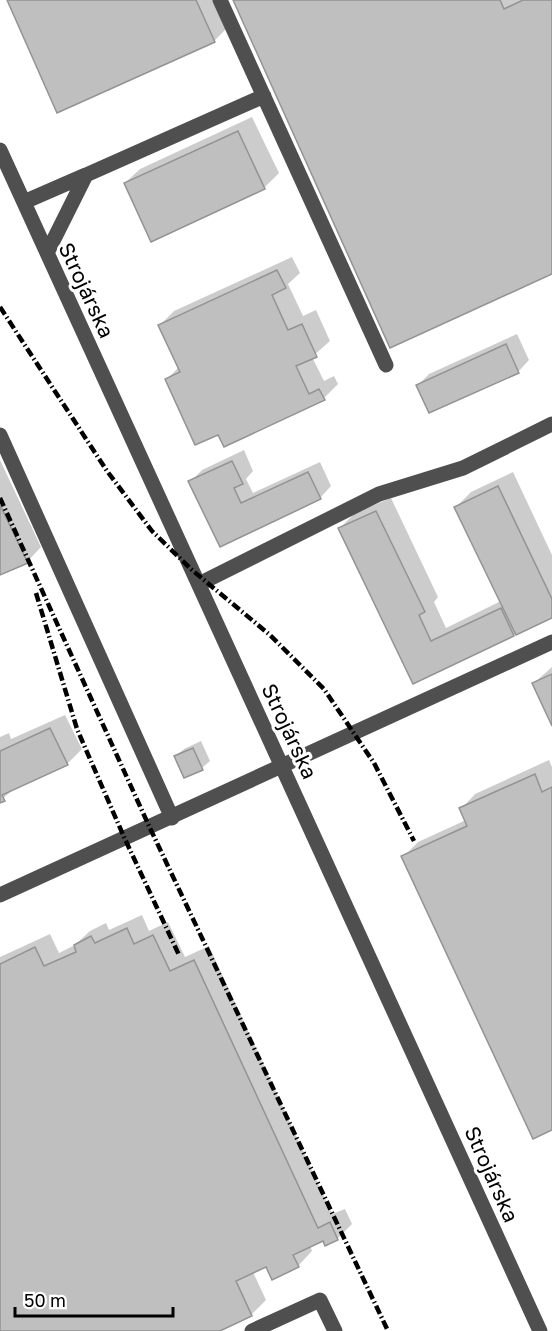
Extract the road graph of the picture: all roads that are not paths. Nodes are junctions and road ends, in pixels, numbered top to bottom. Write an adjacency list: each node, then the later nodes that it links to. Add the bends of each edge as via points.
1 (220, 0): 2 (street)
2 (264, 96): 4 (street); 7 (street)
3 (0, 150): 5 (street, Strojárska)
4 (86, 176): 5 (street); 6 (street)
5 (24, 202): 6 (street, Strojárska)
6 (47, 253): 10 (street, Strojárska)
7 (386, 364)
8 (552, 424): 10 (street, via 463,468 378,494)
9 (0, 435): 13 (street)
10 (199, 585): 12 (street, Strojárska)
11 (552, 642): 12 (street)
12 (282, 765): 13 (street); 17 (street, Strojárska)
13 (172, 818): 14 (street)
14 (0, 895)
15 (252, 1331): 16 (street, via 320,1300)
16 (335, 1331)
17 (540, 1331)

